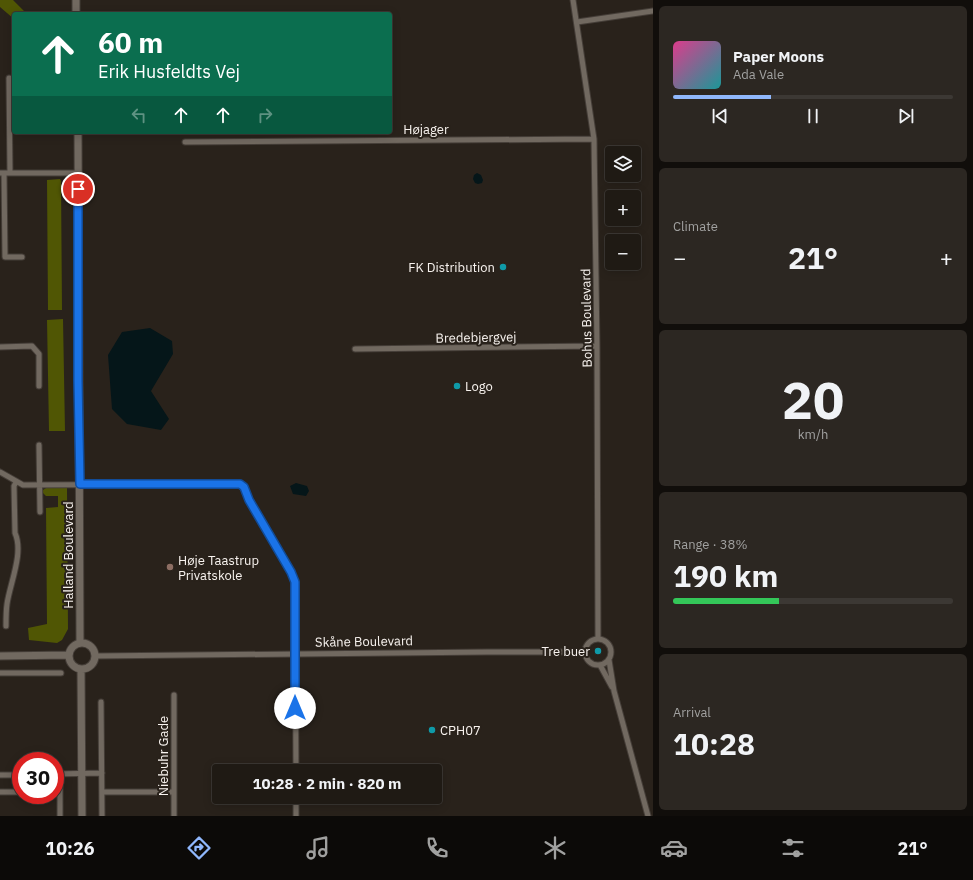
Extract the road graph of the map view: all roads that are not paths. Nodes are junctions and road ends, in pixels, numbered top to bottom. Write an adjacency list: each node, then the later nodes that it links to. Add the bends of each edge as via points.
1 (76, 0): 4 (street)
2 (573, 0): 5 (street, Bohus Boulevard)
3 (653, 10): 5 (street)
4 (76, 12)
5 (577, 22): 8 (street, Bohus Boulevard)
6 (9, 78): 10 (street)
7 (78, 134): 11 (street, Halland Boulevard)
8 (594, 139): 9 (street, Højager); 13 (street, Bohus Boulevard)
9 (185, 142)
10 (5, 173): 11 (street); 12 (street, via 5,257)
11 (78, 173): 20 (street, Halland Boulevard)
12 (22, 257)
13 (597, 346): 15 (street, Bredebjergvej); 24 (street, Bohus Boulevard)
14 (0, 347): 16 (street, via 32,346 39,354)
15 (355, 349)
16 (39, 386)
17 (39, 445): 21 (street)
18 (0, 472): 19 (street)
19 (16, 482): 21 (street, via 23,485); 23 (street, via 15,534 18,552 6,606)
20 (80, 484): 21 (street); 25 (street, Halland Boulevard); 27 (street, via 240,484 244,487 295,582)
21 (40, 485): 22 (street)
22 (40, 512)
23 (6, 626)
24 (598, 638): 26 (street, via 587,644); 31 (street, via 606,641 611,647 612,654)
25 (80, 643): 28 (street, via 72,647); 30 (street, via 90,646)
26 (585, 652): 27 (street, Skåne Boulevard); 32 (street, via 587,660)
27 (295, 654): 30 (street, Skåne Boulevard); 39 (street)
28 (69, 655): 29 (street); 33 (street, via 72,664)
29 (0, 656)
30 (95, 656): 33 (street, via 92,664)
31 (609, 660): 32 (street); 36 (street)
32 (600, 665): 36 (street)
33 (81, 669): 42 (street)
34 (0, 673): 35 (street)
35 (61, 673)
36 (614, 691): 56 (street)
37 (174, 695): 48 (street, Niebuhr Gade)
38 (101, 702): 43 (street)
39 (296, 764)
40 (12, 774): 44 (street)
41 (64, 774): 42 (street)
42 (82, 774): 43 (street); 52 (street)
43 (102, 774): 47 (street)
44 (0, 775)
45 (0, 792): 46 (street)
46 (12, 792)
47 (102, 792): 48 (street); 53 (street)
48 (174, 792): 54 (street, Niebuhr Gade)
49 (58, 804): 51 (street)
50 (296, 804): 55 (street)
51 (60, 816)
52 (82, 816)
53 (102, 816)
54 (174, 816)
55 (296, 816)
56 (648, 816)

